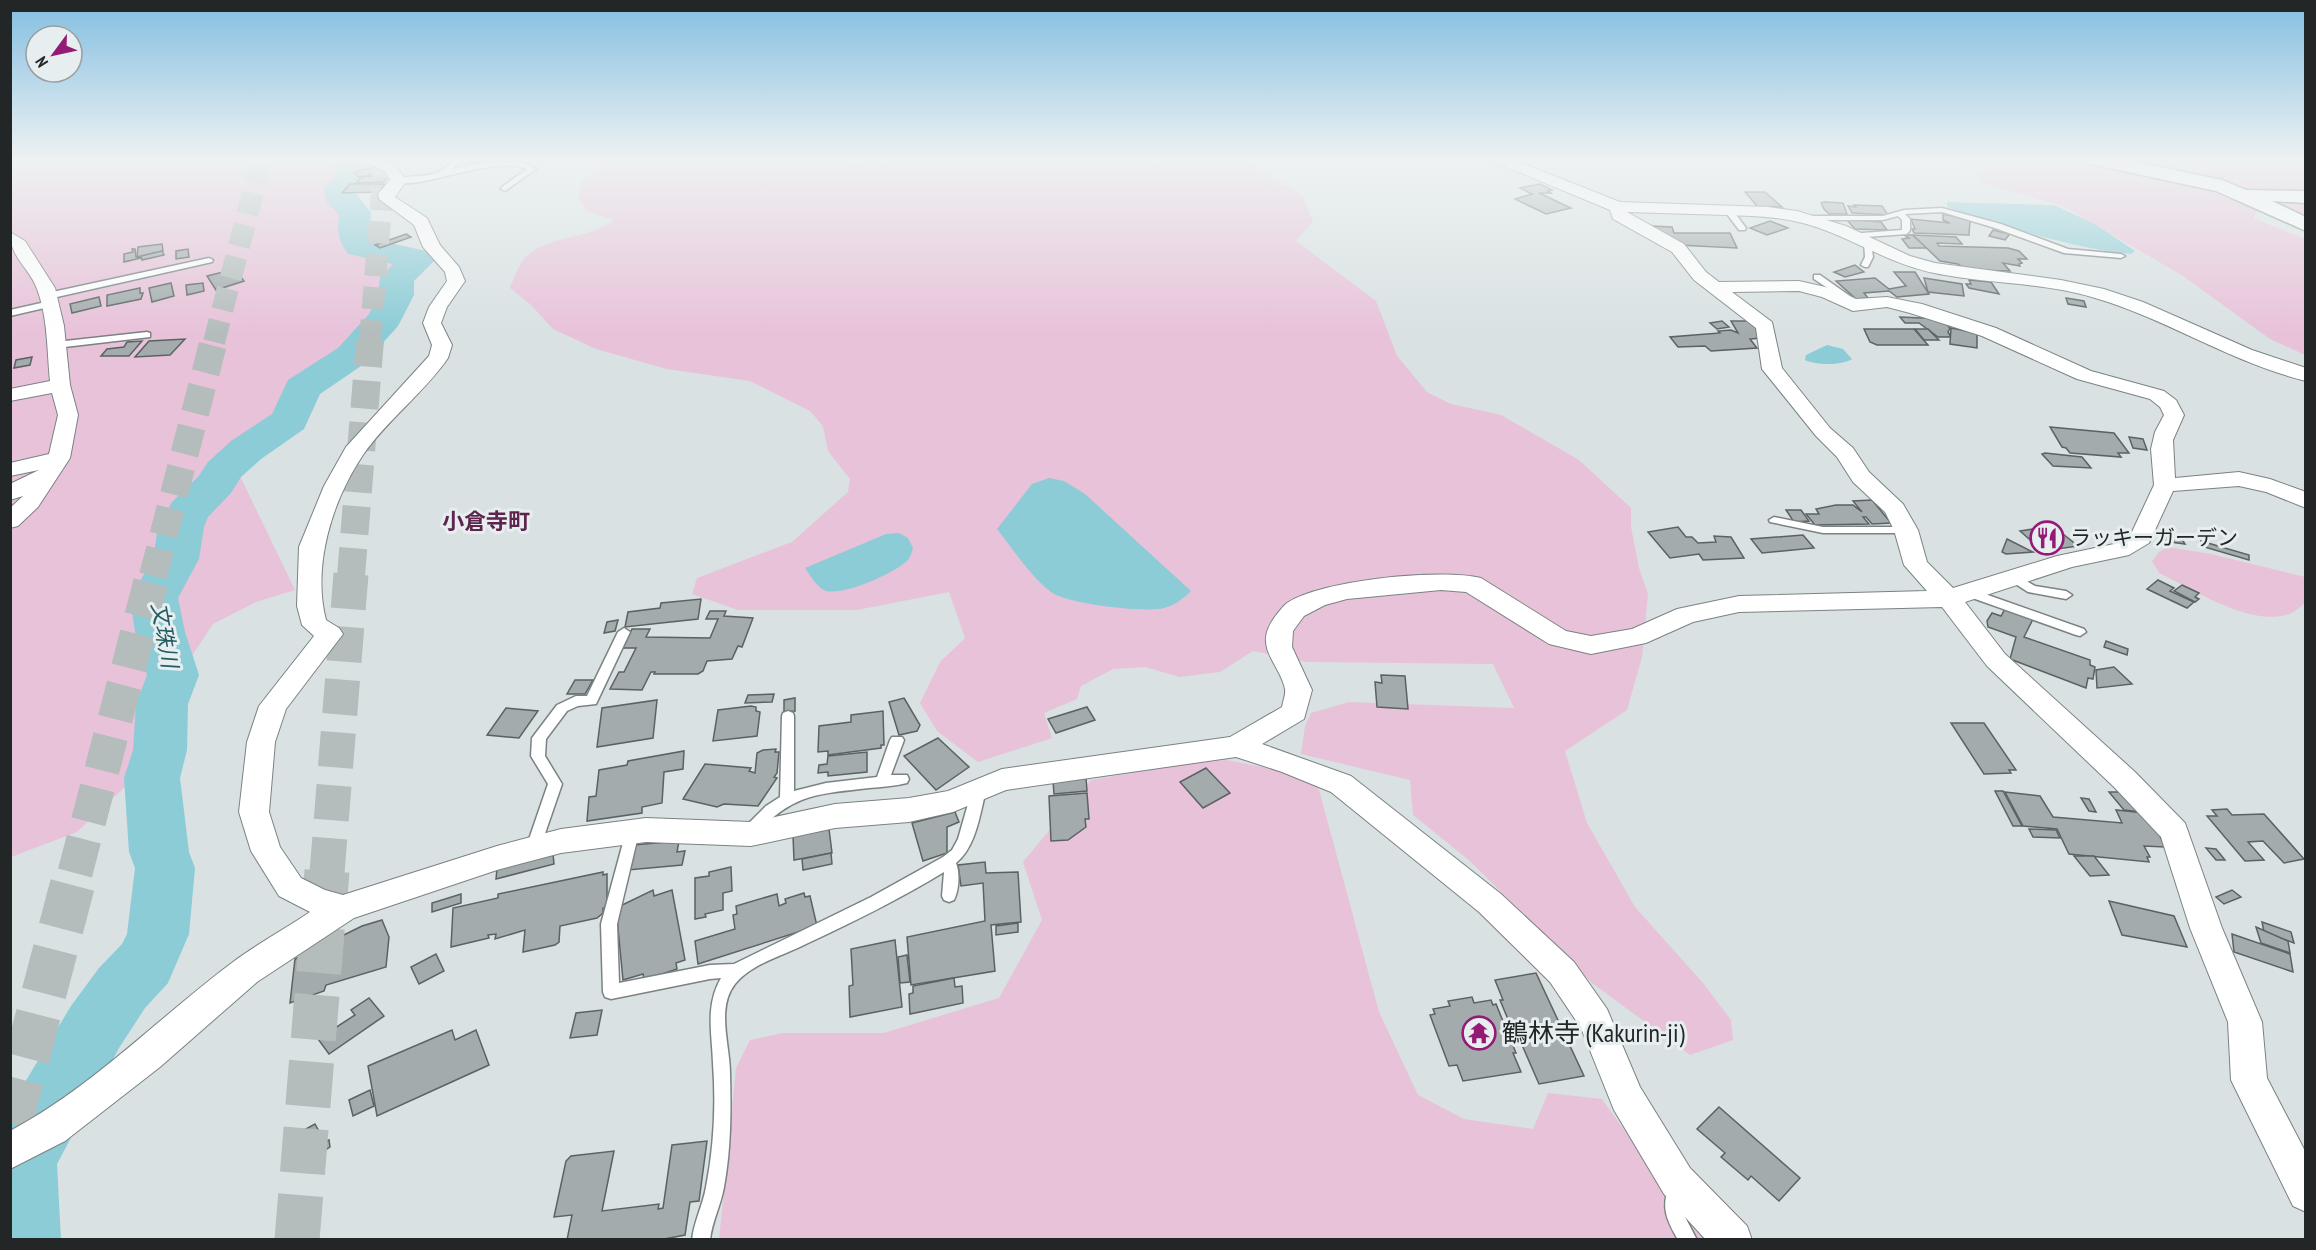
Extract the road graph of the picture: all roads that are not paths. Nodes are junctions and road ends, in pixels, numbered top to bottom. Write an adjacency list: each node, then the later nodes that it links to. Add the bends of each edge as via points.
1 (413, 216): 52 (street, via 421,222 432,247 453,271 456,281 432,323 442,345 438,358 354,452 316,530 311,548 310,606 315,625 330,634 273,706 261,742 254,812 266,851 290,887 318,902)
2 (1620, 216): 18 (street, via 1678,248)
3 (1733, 216): 11 (lane)
4 (1796, 216): 9 (street)
5 (1890, 216): 9 (lane)
6 (1903, 216): 13 (lane, via 1904,232)
7 (1964, 216): 14 (lane, via 2067,251)
8 (2288, 216): 10 (highway)
9 (1807, 218): 13 (street)
10 (2306, 225)
11 (1742, 228)
12 (10, 237): 19 (street, via 46,288)
13 (1859, 240): 16 (lane, via 1869,257); 24 (street, via 1934,268 2098,293)
14 (2121, 256)
15 (208, 260): 19 (lane)
16 (1865, 265)
17 (1816, 277): 20 (lane)
18 (1714, 287): 20 (street, via 1799,286); 34 (street, via 1766,326 1772,369 1861,477 1895,509)
19 (49, 300): 21 (lane); 23 (street)
20 (1858, 304): 29 (street, via 1887,302 1915,308 1989,332 2084,375 2157,395 2174,415 2165,428 2161,446)
21 (10, 313)
22 (147, 335): 23 (lane)
23 (56, 345): 25 (street)
24 (2306, 375)
25 (60, 386): 26 (street); 27 (street, via 68,415)
26 (10, 395)
27 (53, 467): 28 (street); 30 (street); 33 (street, via 30,502)
28 (10, 470)
29 (2165, 485): 31 (street, via 2248,480); 35 (street, via 2141,538 2121,550 2066,561)
30 (10, 493)
31 (2306, 501)
32 (1774, 520): 34 (lane, via 1823,530)
33 (10, 521)
34 (1906, 530): 37 (street, via 1916,565)
35 (2015, 578): 36 (lane, via 2032,588); 37 (street)
36 (2066, 595)
37 (1958, 596): 39 (lane); 42 (street, via 1739,604 1686,615 1637,637 1591,645 1558,638 1472,584 1441,582 1347,591 1316,599 1295,610 1280,630 1279,647 1299,690 1294,712); 56 (street, via 1996,660 2118,772 2174,831 2206,928 2245,1022 2249,1080)
38 (624, 632): 49 (lane, via 591,701 576,701 562,708 539,738 538,756 555,784)
39 (2080, 632)
40 (788, 716): 46 (lane)
41 (897, 740): 44 (lane)
42 (1236, 747): 45 (street, via 1002,780); 55 (street, via 1341,784 1490,903 1562,972 1595,1020 1627,1098)
43 (902, 779): 44 (lane)
44 (882, 782): 46 (lane)
45 (979, 790): 48 (street, via 953,801 909,810 835,816); 50 (lane, via 970,826 956,856)
46 (787, 799): 48 (lane, via 766,813)
47 (632, 832): 48 (street); 49 (street); 53 (lane, via 609,924 611,992 710,972)
48 (747, 834)
49 (533, 848): 52 (street)
50 (948, 861): 51 (lane); 53 (lane)
51 (949, 896)
52 (343, 908): 54 (street, via 245,972 148,1056 52,1128)
53 (738, 972): 57 (lane, via 727,982 717,1013 723,1071 721,1146 715,1190 702,1224)
54 (10, 1151)
55 (1677, 1181): 58 (lane, via 1674,1214); 59 (street)
56 (2306, 1193)
57 (701, 1239)
58 (1688, 1239)
59 (1733, 1239)

